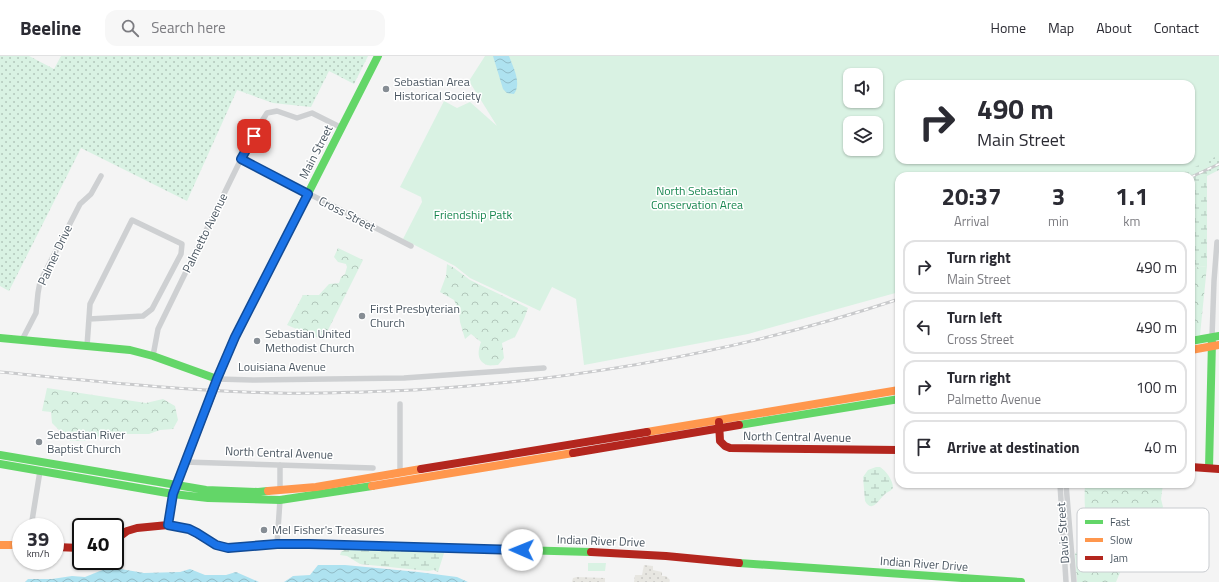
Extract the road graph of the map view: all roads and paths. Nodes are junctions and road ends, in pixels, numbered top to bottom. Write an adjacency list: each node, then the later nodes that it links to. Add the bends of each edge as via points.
1 (378, 56): 2 (street, Main Street)
2 (342, 128): 3 (street, Palmetto Avenue, via 312,113 297,118 277,111 267,113); 5 (street, Main Street)
3 (241, 159): 5 (street, Cross Street); 16 (street, Palmetto Avenue, via 158,330)
4 (101, 176): 11 (street, Palmer Drive, via 91,194 80,204 40,282 36,313)
5 (308, 194): 7 (street, Cross Street); 18 (street, Main Street, via 235,337)
6 (1217, 242): 9 (street, via 1214,281)
7 (411, 246)
8 (89, 319): 8 (street, via 143,316 152,308 181,254 182,244 132,220 90,304); 13 (street)
9 (1215, 337): 12 (street); 14 (street)
10 (0, 338): 11 (street, Louisiana Avenue)
11 (22, 340): 13 (street, Louisiana Avenue)
12 (1195, 340)
13 (87, 346): 16 (street, Louisiana Avenue, via 130,350)
14 (1215, 346): 15 (street); 36 (street)
15 (1195, 349)
16 (153, 356): 18 (street, Louisiana Avenue)
17 (544, 368): 18 (street, Louisiana Avenue, via 404,378)
18 (217, 379): 29 (street, Main Street)
19 (895, 391): 21 (street)
20 (895, 400): 23 (street)
21 (831, 401): 23 (street); 24 (street)
22 (400, 404): 40 (street)
23 (830, 410): 25 (street)
24 (719, 420): 25 (street, North Central Avenue); 38 (street)
25 (720, 428): 26 (street, North Central Avenue, via 720,443 730,448); 41 (street)
26 (895, 450)
27 (0, 455): 28 (street)
28 (23, 459): 31 (street); 32 (street)
29 (185, 462): 33 (street, North Central Avenue); 43 (street, Main Street)
30 (0, 464): 32 (street)
31 (56, 464): 39 (street); 43 (street)
32 (9, 465): 39 (street)
33 (280, 465): 35 (street, North Central Avenue); 46 (street)
34 (1195, 466): 36 (street)
35 (373, 468)
36 (1208, 468): 37 (street)
37 (1219, 469)
38 (418, 470): 40 (street); 41 (street)
39 (40, 471): 47 (street); 49 (street)
40 (400, 472): 42 (street); 46 (street)
41 (405, 480): 42 (street)
42 (385, 484): 48 (street)
43 (176, 485): 46 (street, via 222,491); 47 (street, Main Street)
44 (1060, 488): 56 (street, Davis Street)
45 (1066, 488): 57 (street, Davis Street)
46 (280, 491)
47 (173, 494): 48 (street, via 226,500); 50 (street, Main Street)
48 (280, 500): 52 (street)
49 (32, 518)
50 (168, 525): 51 (street, Indian River Drive, via 137,528); 52 (street, Indian River Drive, via 189,529 216,545 228,548)
51 (124, 533)
52 (277, 544): 55 (street, Indian River Drive, via 605,552)
53 (0, 545): 54 (street)
54 (12, 545)
55 (1021, 582)
56 (1066, 582)
57 (1074, 582)

